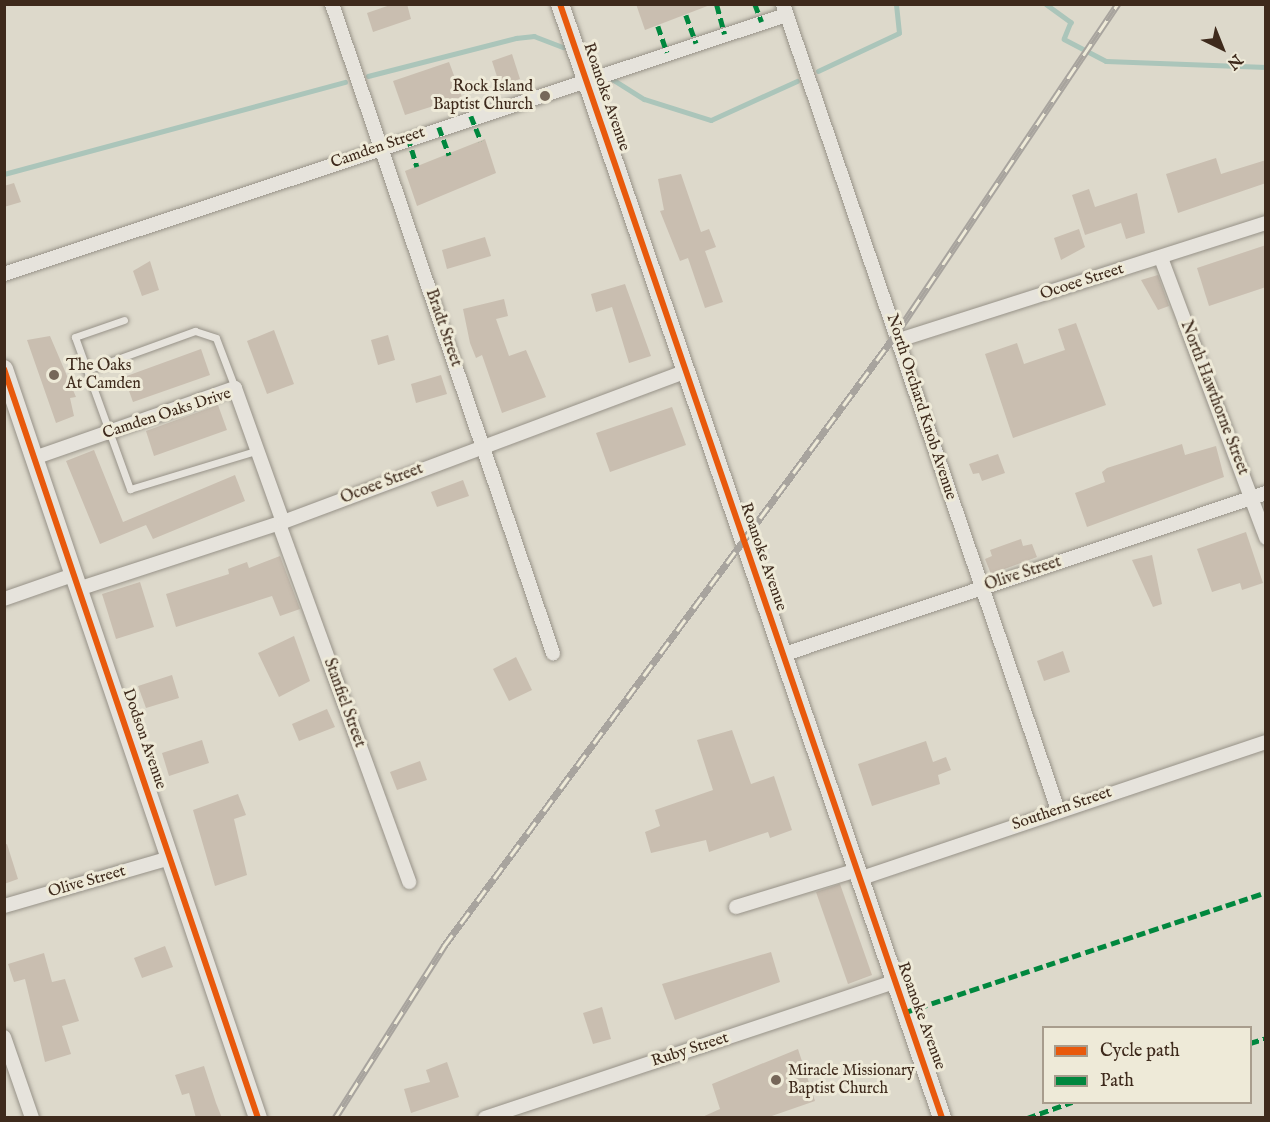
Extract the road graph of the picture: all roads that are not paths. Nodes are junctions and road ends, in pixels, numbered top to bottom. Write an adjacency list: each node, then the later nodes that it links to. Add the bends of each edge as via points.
1 (332, 4): 5 (street, Bradt Street)
2 (560, 4): 4 (street, Roanoke Avenue)
3 (785, 10): 4 (street, Camden Street); 10 (street, North Orchard Knob Avenue)
4 (587, 83): 5 (street, Camden Street); 13 (street, Roanoke Avenue)
5 (380, 147): 8 (street, Camden Street); 16 (street, Bradt Street)
6 (1266, 223): 7 (street, Ocoee Street)
7 (1161, 258): 10 (street, Ocoee Street); 20 (street, North Hawthorne Street)
8 (4, 274)
9 (124, 320): 12 (lane, via 75,336)
10 (899, 340): 24 (street, North Orchard Knob Avenue)
11 (4, 369): 18 (street, Dodson Avenue)
12 (87, 370): 14 (lane, via 195,331 216,339); 15 (lane)
13 (684, 372): 16 (street, Ocoee Street); 27 (street, Roanoke Avenue)
14 (235, 388): 15 (street, Camden Oaks Drive); 17 (street, Camden Oaks Drive)
15 (109, 432): 17 (lane, via 130,489); 18 (street, Camden Oaks Drive)
16 (484, 446): 21 (street, Ocoee Street); 26 (street, Bradt Street)
17 (258, 450): 21 (street, Camden Oaks Drive)
18 (34, 458): 23 (street, Dodson Avenue)
19 (1266, 493): 20 (street, Olive Street)
20 (1252, 498): 22 (street, North Hawthorne Street); 24 (street, Olive Street)
21 (281, 523): 23 (street, Ocoee Street); 32 (street, Stanfiel Street)
22 (1266, 538)
23 (76, 582): 25 (street, Ocoee Street); 30 (street, Dodson Avenue)
24 (981, 588): 27 (street, Olive Street); 29 (street, North Orchard Knob Avenue)
25 (4, 599)
26 (553, 653)
27 (782, 655): 31 (street, Roanoke Avenue)
28 (1266, 742): 29 (street, Southern Street)
29 (1058, 810): 31 (street, Southern Street)
30 (170, 858): 33 (street, Olive Street); 38 (street, Dodson Avenue)
31 (858, 874): 34 (street, Southern Street); 35 (street, Roanoke Avenue)
32 (409, 882)
33 (4, 906)
34 (736, 907)
35 (894, 982): 39 (street, Ruby Street); 40 (street, Roanoke Avenue)
36 (4, 1036): 37 (street)
37 (32, 1118)
38 (258, 1118)
39 (485, 1118)
40 (942, 1118)

